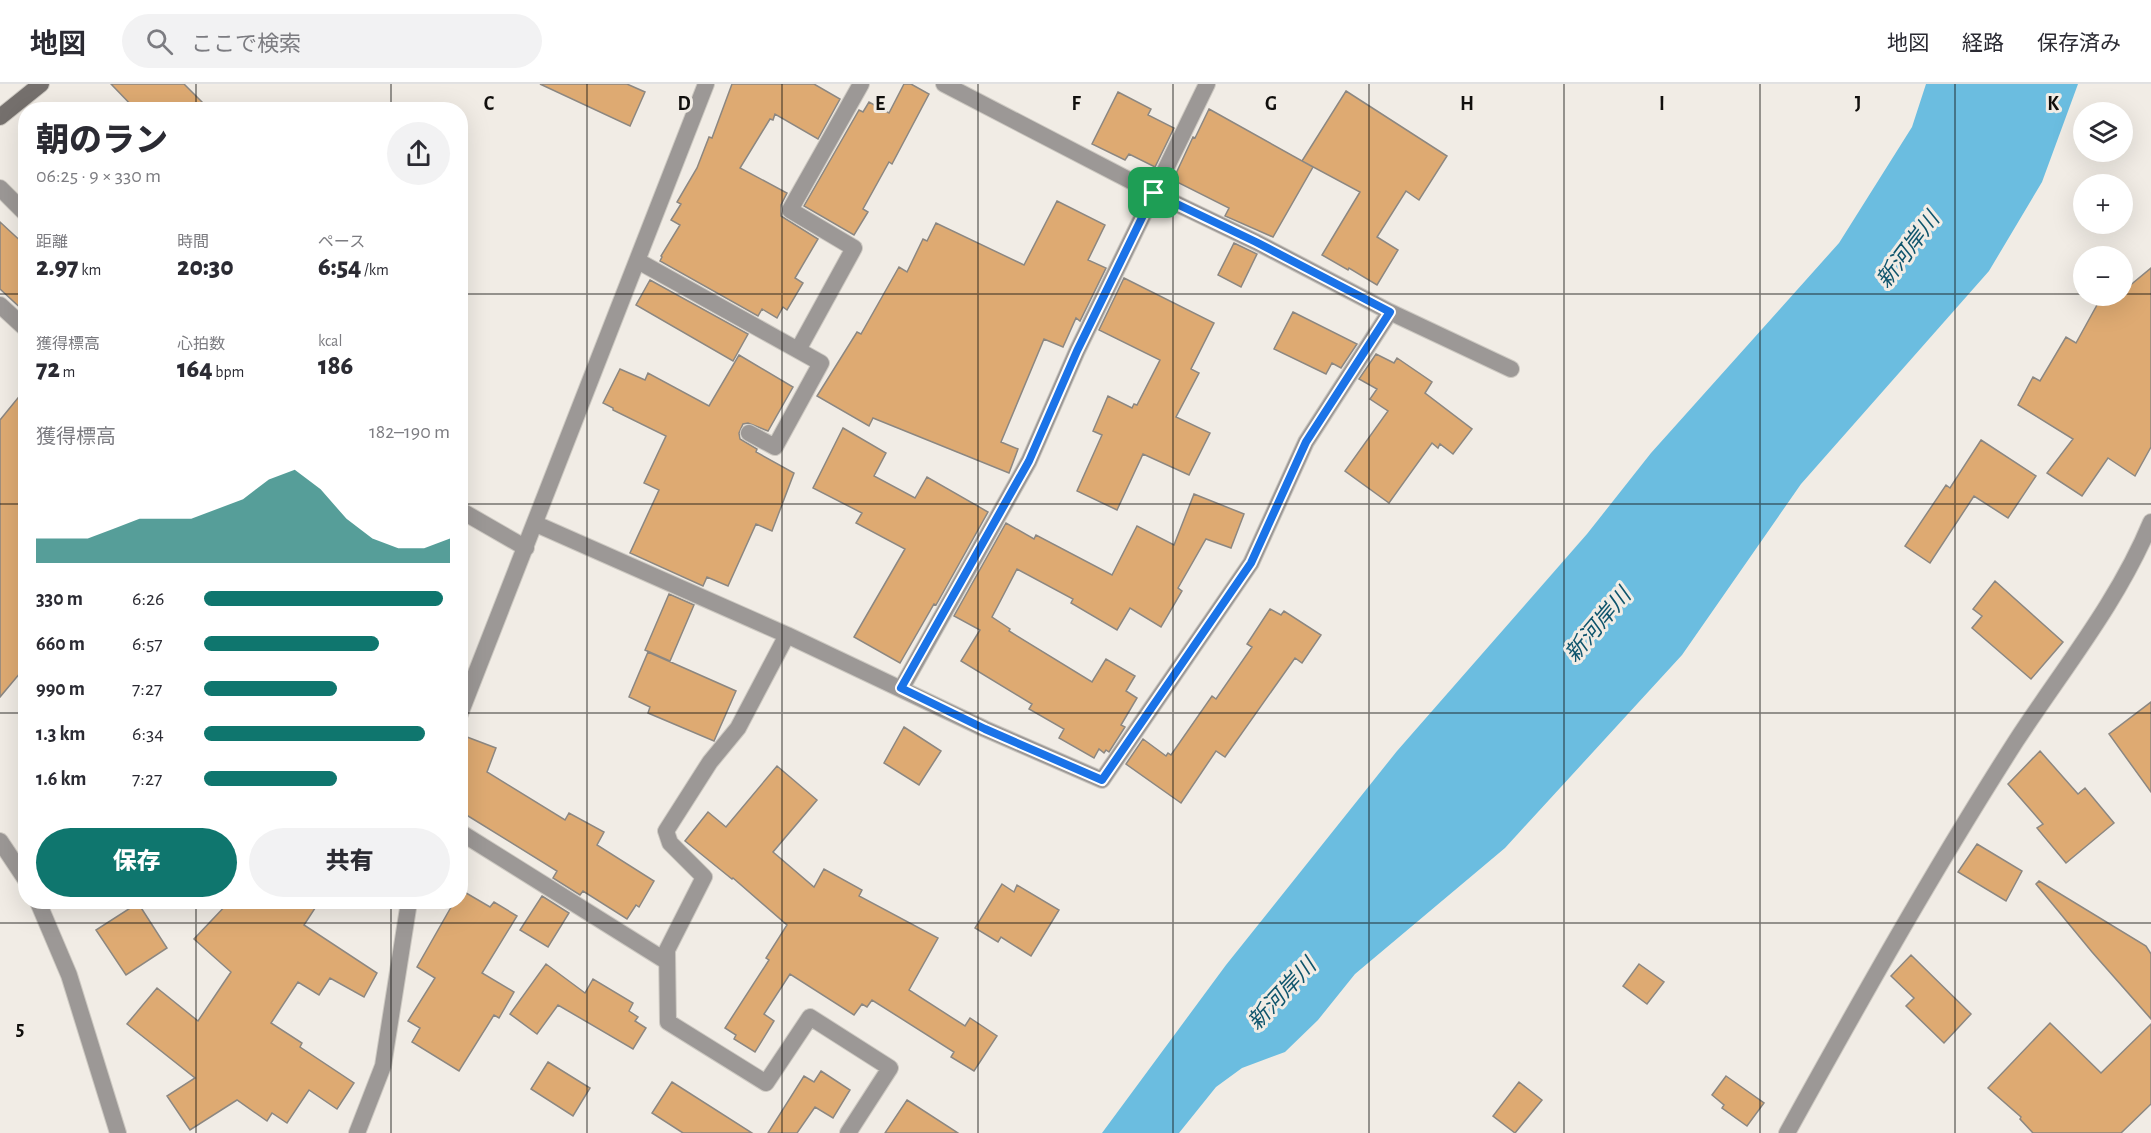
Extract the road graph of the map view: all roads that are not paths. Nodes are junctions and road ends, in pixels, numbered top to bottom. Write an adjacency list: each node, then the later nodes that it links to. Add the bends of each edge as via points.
1 (41, 84): 6 (main road)
2 (706, 84): 12 (street)
3 (861, 84): 16 (street, via 790,210 854,249)
4 (945, 84): 10 (street)
5 (1207, 84): 10 (street)
6 (19, 102)
7 (18, 103): 8 (main road)
8 (0, 117)
9 (0, 188): 11 (street)
10 (1154, 193): 14 (street); 24 (street, via 1029,461)
11 (18, 206)
12 (638, 261): 16 (street); 20 (street)
13 (0, 305): 15 (street)
14 (1390, 312): 17 (street); 24 (street, via 1306,442 1251,563 1102,780)
15 (18, 322)
16 (798, 350): 18 (street, via 821,363 775,447)
17 (1511, 369)
18 (749, 433)
19 (468, 515): 22 (street)
20 (536, 524): 22 (street); 23 (street)
21 (2150, 531): 35 (street, via 2098,622 2017,741 1917,904)
22 (526, 548): 25 (street)
23 (786, 635): 24 (street); 31 (street, via 738,728 710,762 666,831 670,843 704,877 667,950)
24 (901, 688)
25 (468, 694)
26 (468, 837): 31 (street)
27 (0, 841): 28 (street)
28 (18, 868)
29 (41, 909): 32 (street, via 69,975)
30 (408, 909): 33 (street, via 383,1066)
31 (666, 961): 34 (street, via 669,1022 766,1083 810,1017 890,1068)
32 (118, 1133)
33 (357, 1133)
34 (848, 1133)
35 (1787, 1133)

